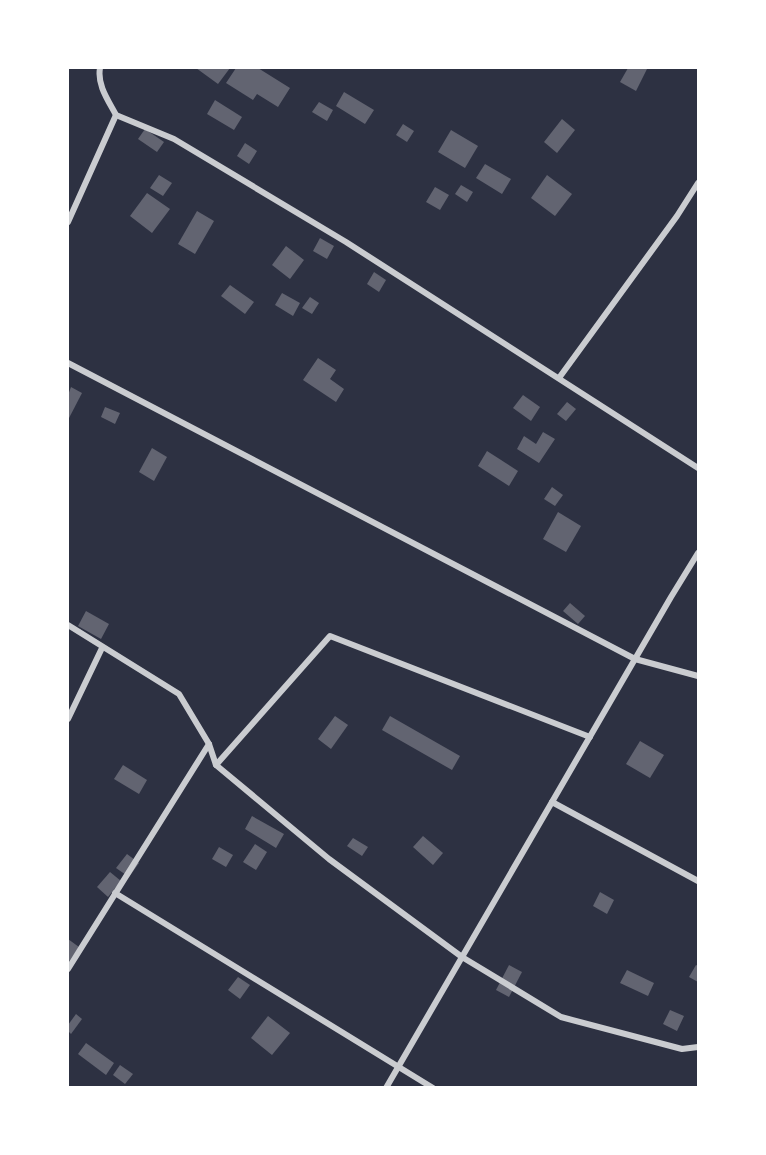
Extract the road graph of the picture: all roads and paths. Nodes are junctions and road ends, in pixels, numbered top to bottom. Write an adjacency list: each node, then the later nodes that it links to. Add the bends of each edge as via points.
1 (100, 68): 2 (street, via 102,89)
2 (116, 115): 4 (street); 6 (street, via 184,145 346,242)
3 (699, 183): 6 (street)
4 (68, 222)
5 (68, 363): 11 (street)
6 (559, 378): 7 (street)
7 (699, 468)
8 (699, 553): 11 (street)
9 (68, 625): 10 (street)
10 (102, 648): 13 (street); 15 (street, via 179,694)
11 (635, 658): 12 (street); 14 (street)
12 (699, 676)
13 (68, 720)
14 (590, 737): 16 (street, via 330,636); 17 (street)
15 (209, 744): 16 (street); 19 (street)
16 (216, 765): 20 (street, via 329,859)
17 (552, 802): 18 (street); 20 (street)
18 (699, 881)
19 (115, 893): 21 (street); 23 (street)
20 (462, 957): 22 (street, via 561,1017 682,1049); 23 (street)
21 (68, 969)
22 (699, 1047)
23 (397, 1067): 24 (street); 25 (street)
24 (386, 1088)
25 (433, 1088)

